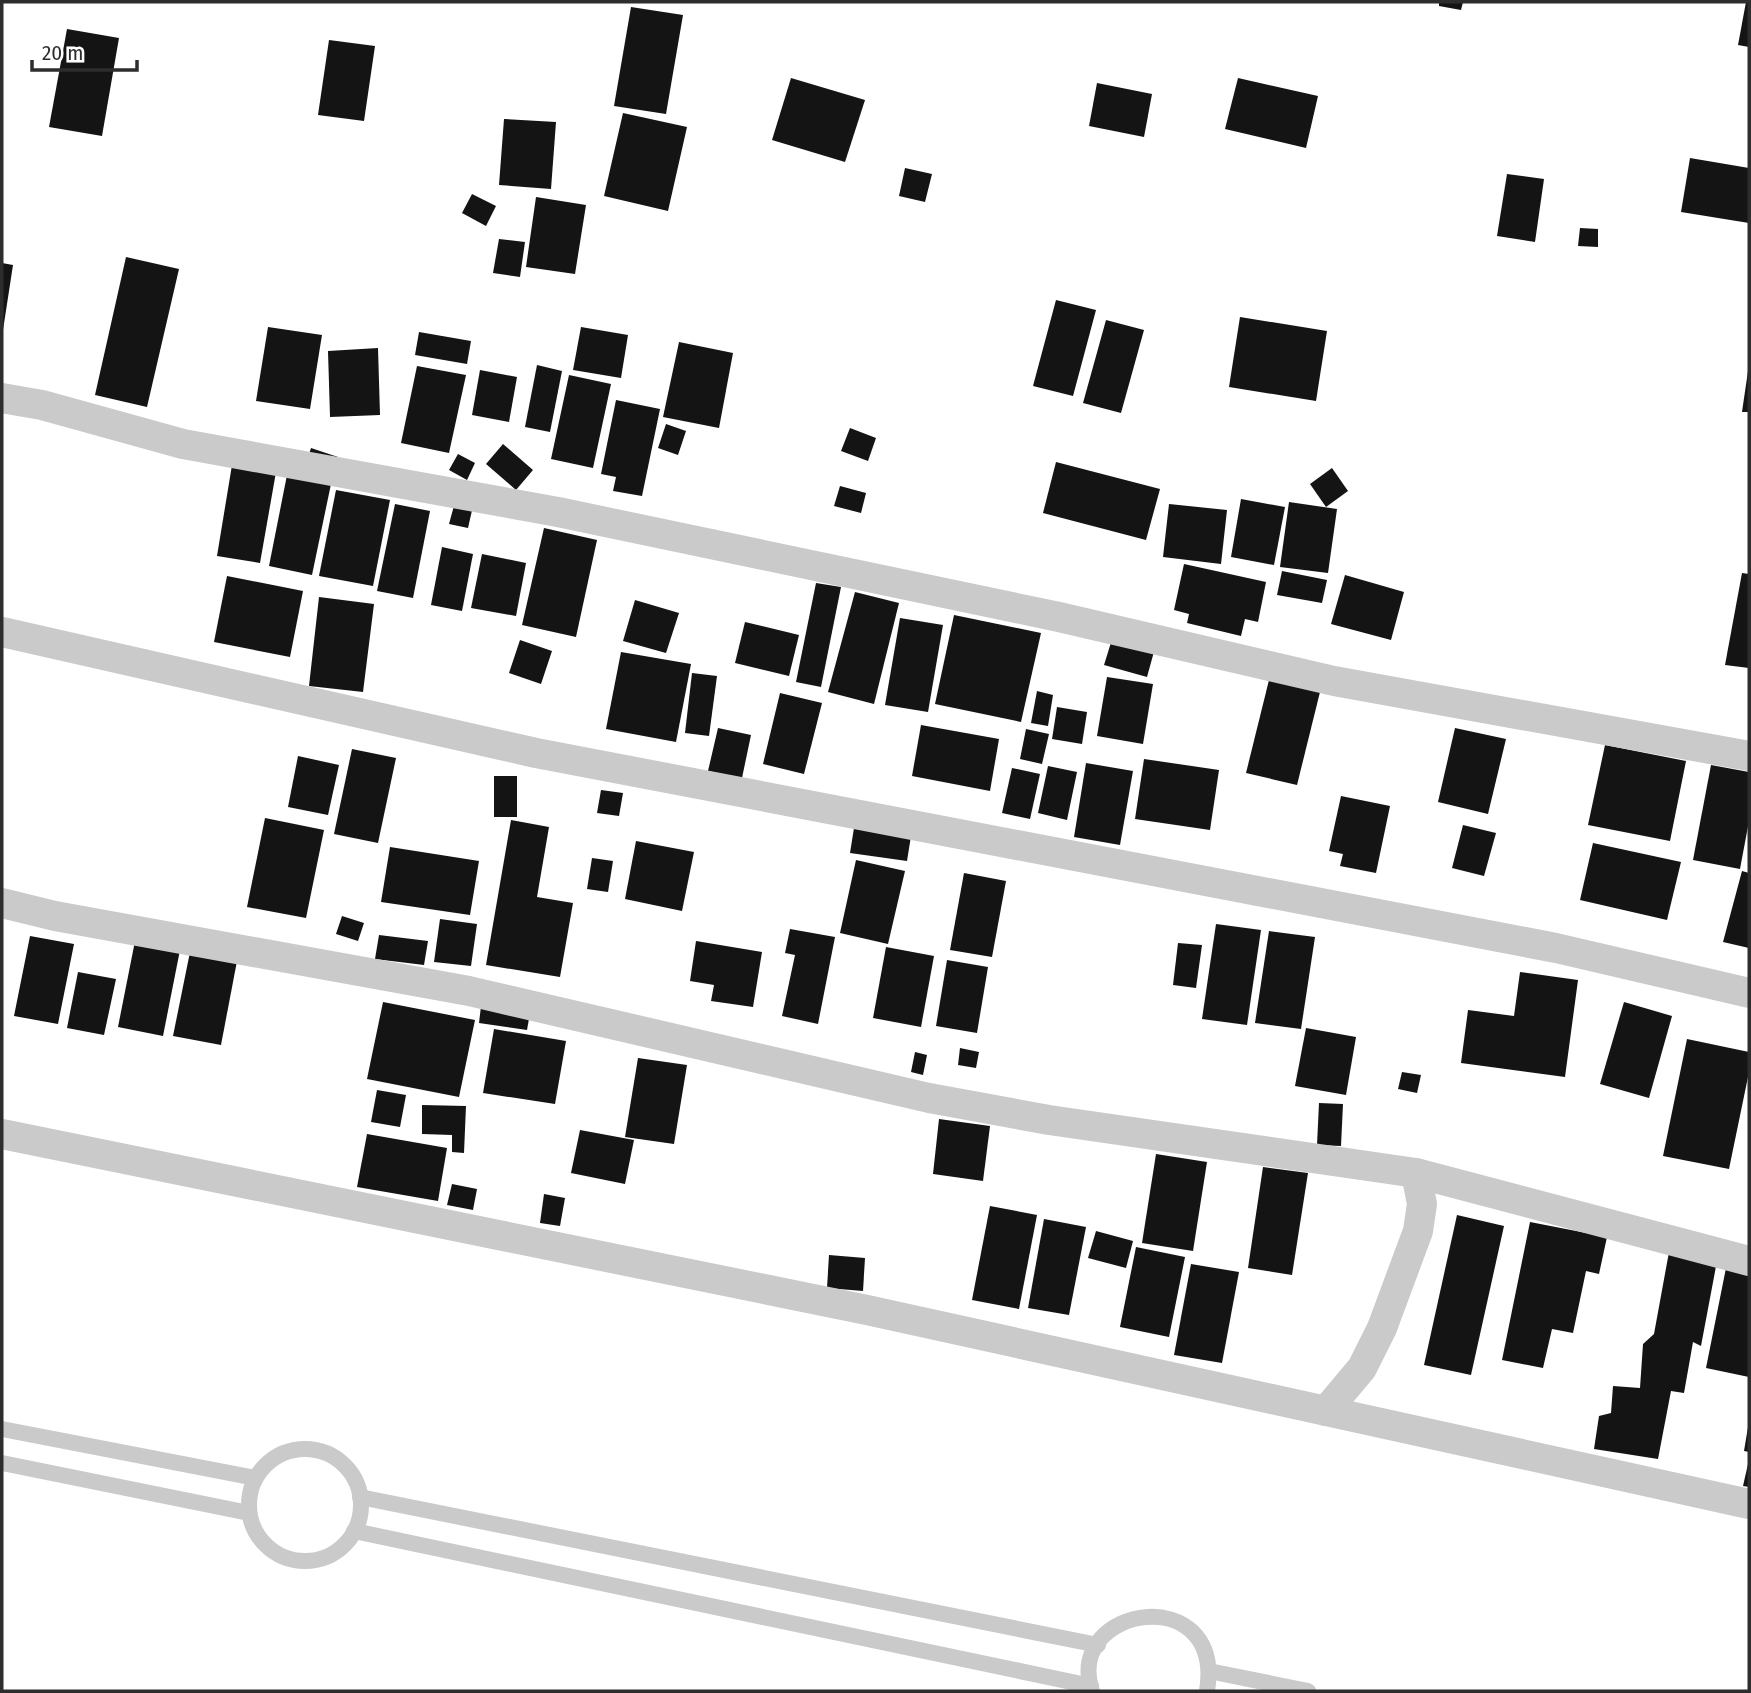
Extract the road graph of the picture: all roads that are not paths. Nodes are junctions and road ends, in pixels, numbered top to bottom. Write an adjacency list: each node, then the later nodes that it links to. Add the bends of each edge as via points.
1 (2, 398): 3 (street, via 184,444 558,512 1059,617 1334,681)
2 (2, 632): 5 (street, via 536,752 1556,948)
3 (1749, 756)
4 (2, 903): 7 (street, via 469,991 929,1098)
5 (1749, 993)
6 (2, 1134): 9 (street, via 867,1310)
7 (1416, 1173): 8 (street); 9 (street, via 1422,1204 1418,1231 1387,1315 1362,1368)
8 (1749, 1261)
9 (1326, 1412): 14 (street)
10 (2, 1429): 12 (lane)
11 (2, 1463): 15 (lane)
12 (255, 1478): 13 (lane, via 280,1454 315,1449 345,1466); 15 (lane)
13 (360, 1497): 16 (lane); 17 (lane)
14 (1749, 1504)
15 (249, 1513): 16 (lane, via 264,1544 294,1560 329,1556)
16 (354, 1531): 19 (lane)
17 (1098, 1645): 18 (lane, via 1120,1623 1151,1615 1166,1617 1194,1634); 19 (lane, via 1092,1658)
18 (1209, 1671): 20 (lane); 21 (lane)
19 (1091, 1689)
20 (1207, 1691)
21 (1308, 1691)

